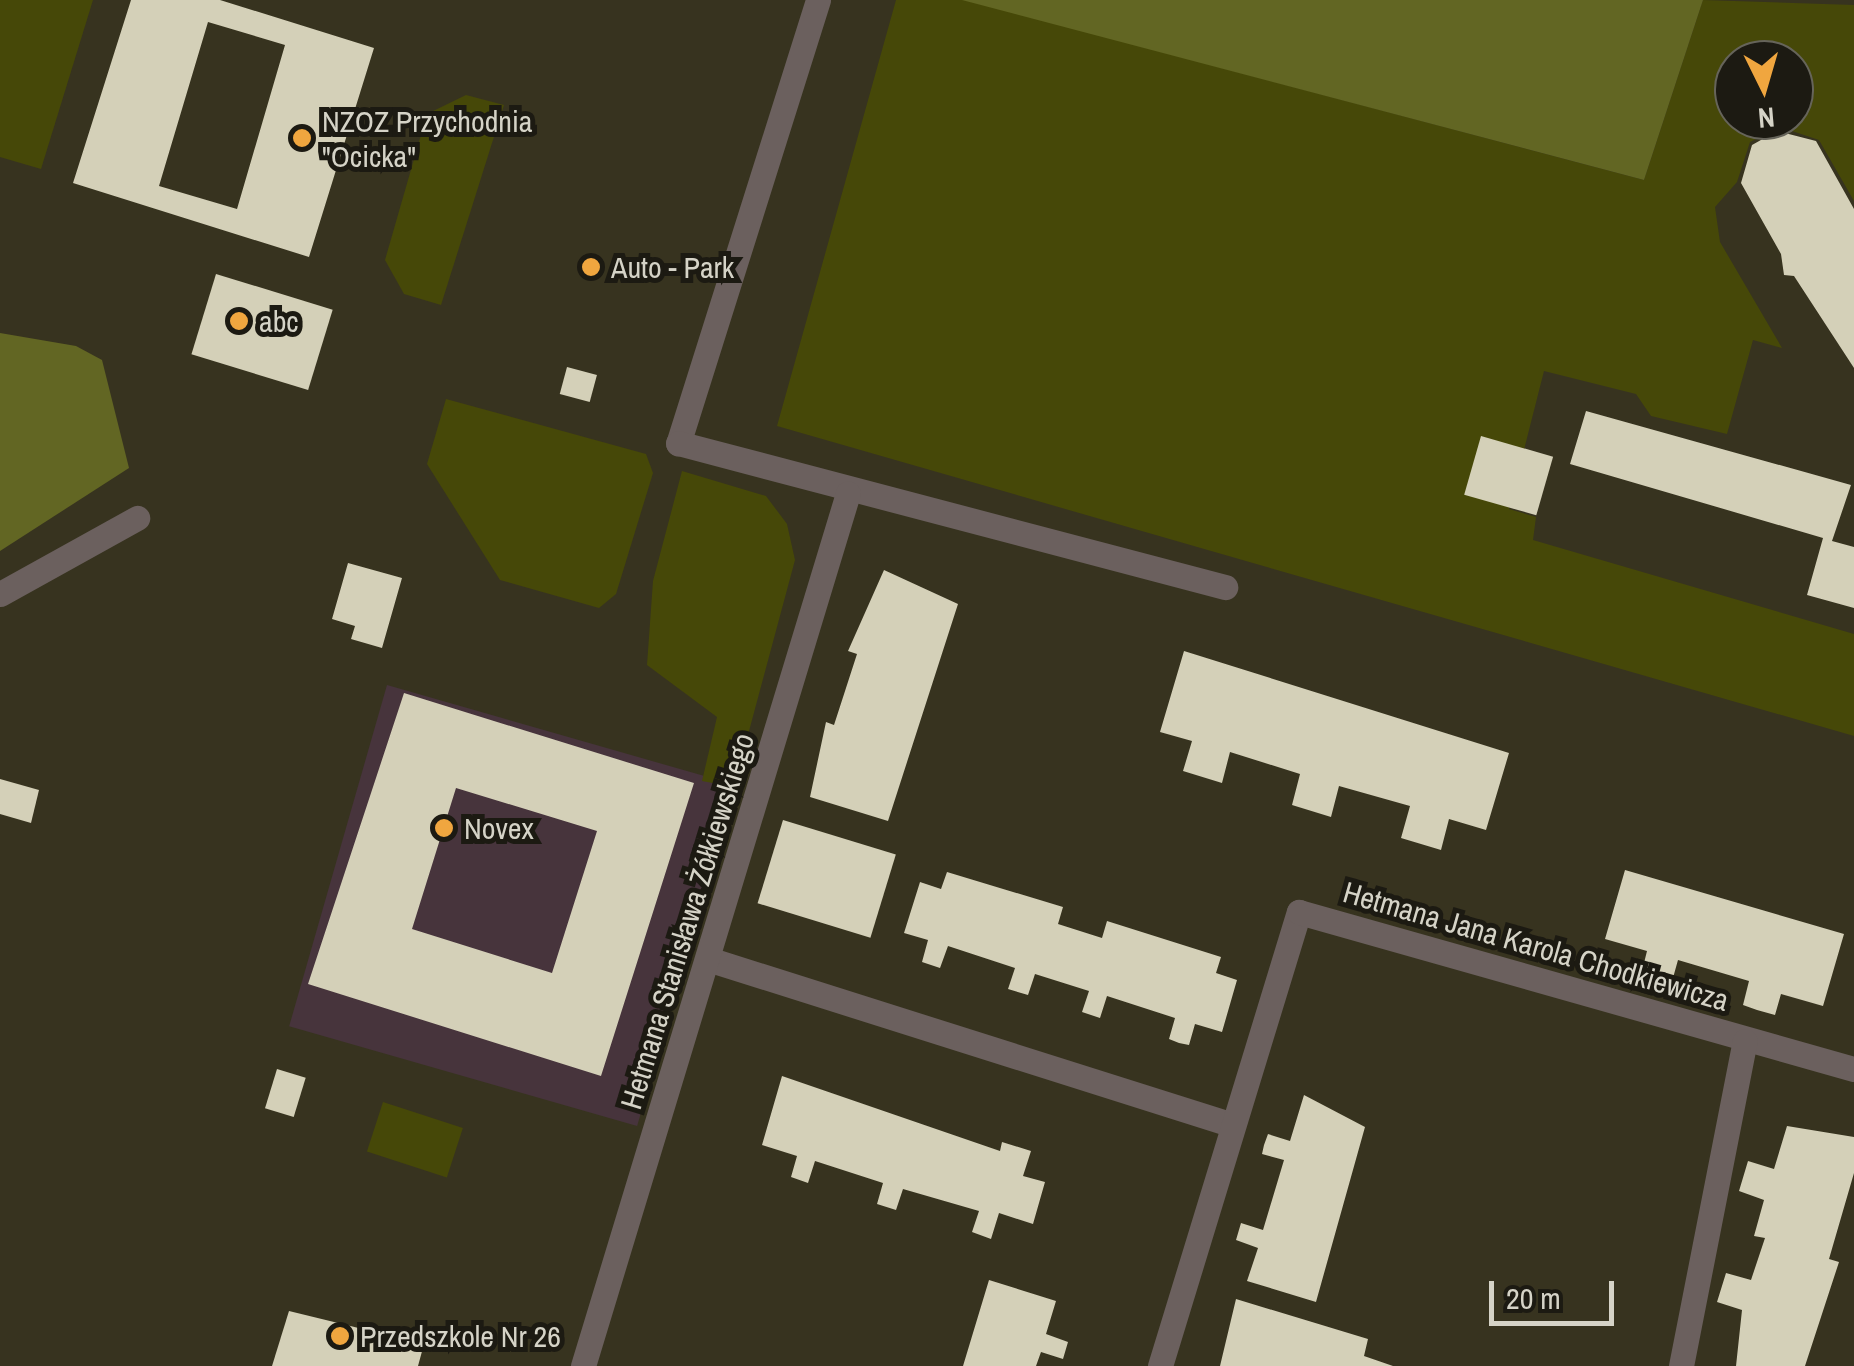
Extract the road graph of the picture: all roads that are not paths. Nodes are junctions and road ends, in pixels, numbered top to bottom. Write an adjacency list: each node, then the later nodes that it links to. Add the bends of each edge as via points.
1 (818, 0): 2 (street, via 678,443)
2 (848, 493): 4 (street); 6 (street, Hetmana Stanisława Żółkiewskiego)
3 (136, 518): 5 (street)
4 (1225, 587)
5 (0, 594)
6 (711, 960): 9 (street); 10 (street, Hetmana Stanisława Żółkiewskiego)
7 (1746, 1041): 8 (street, Hetmana Jana Karola Chodkiewicza); 9 (street, Hetmana Jana Karola Chodkiewicza, via 1299,912); 12 (street)
8 (1854, 1069)
9 (1233, 1125): 11 (street, Hetmana Jana Karola Chodkiewicza)
10 (582, 1366)
11 (1160, 1366)
12 (1681, 1366)

